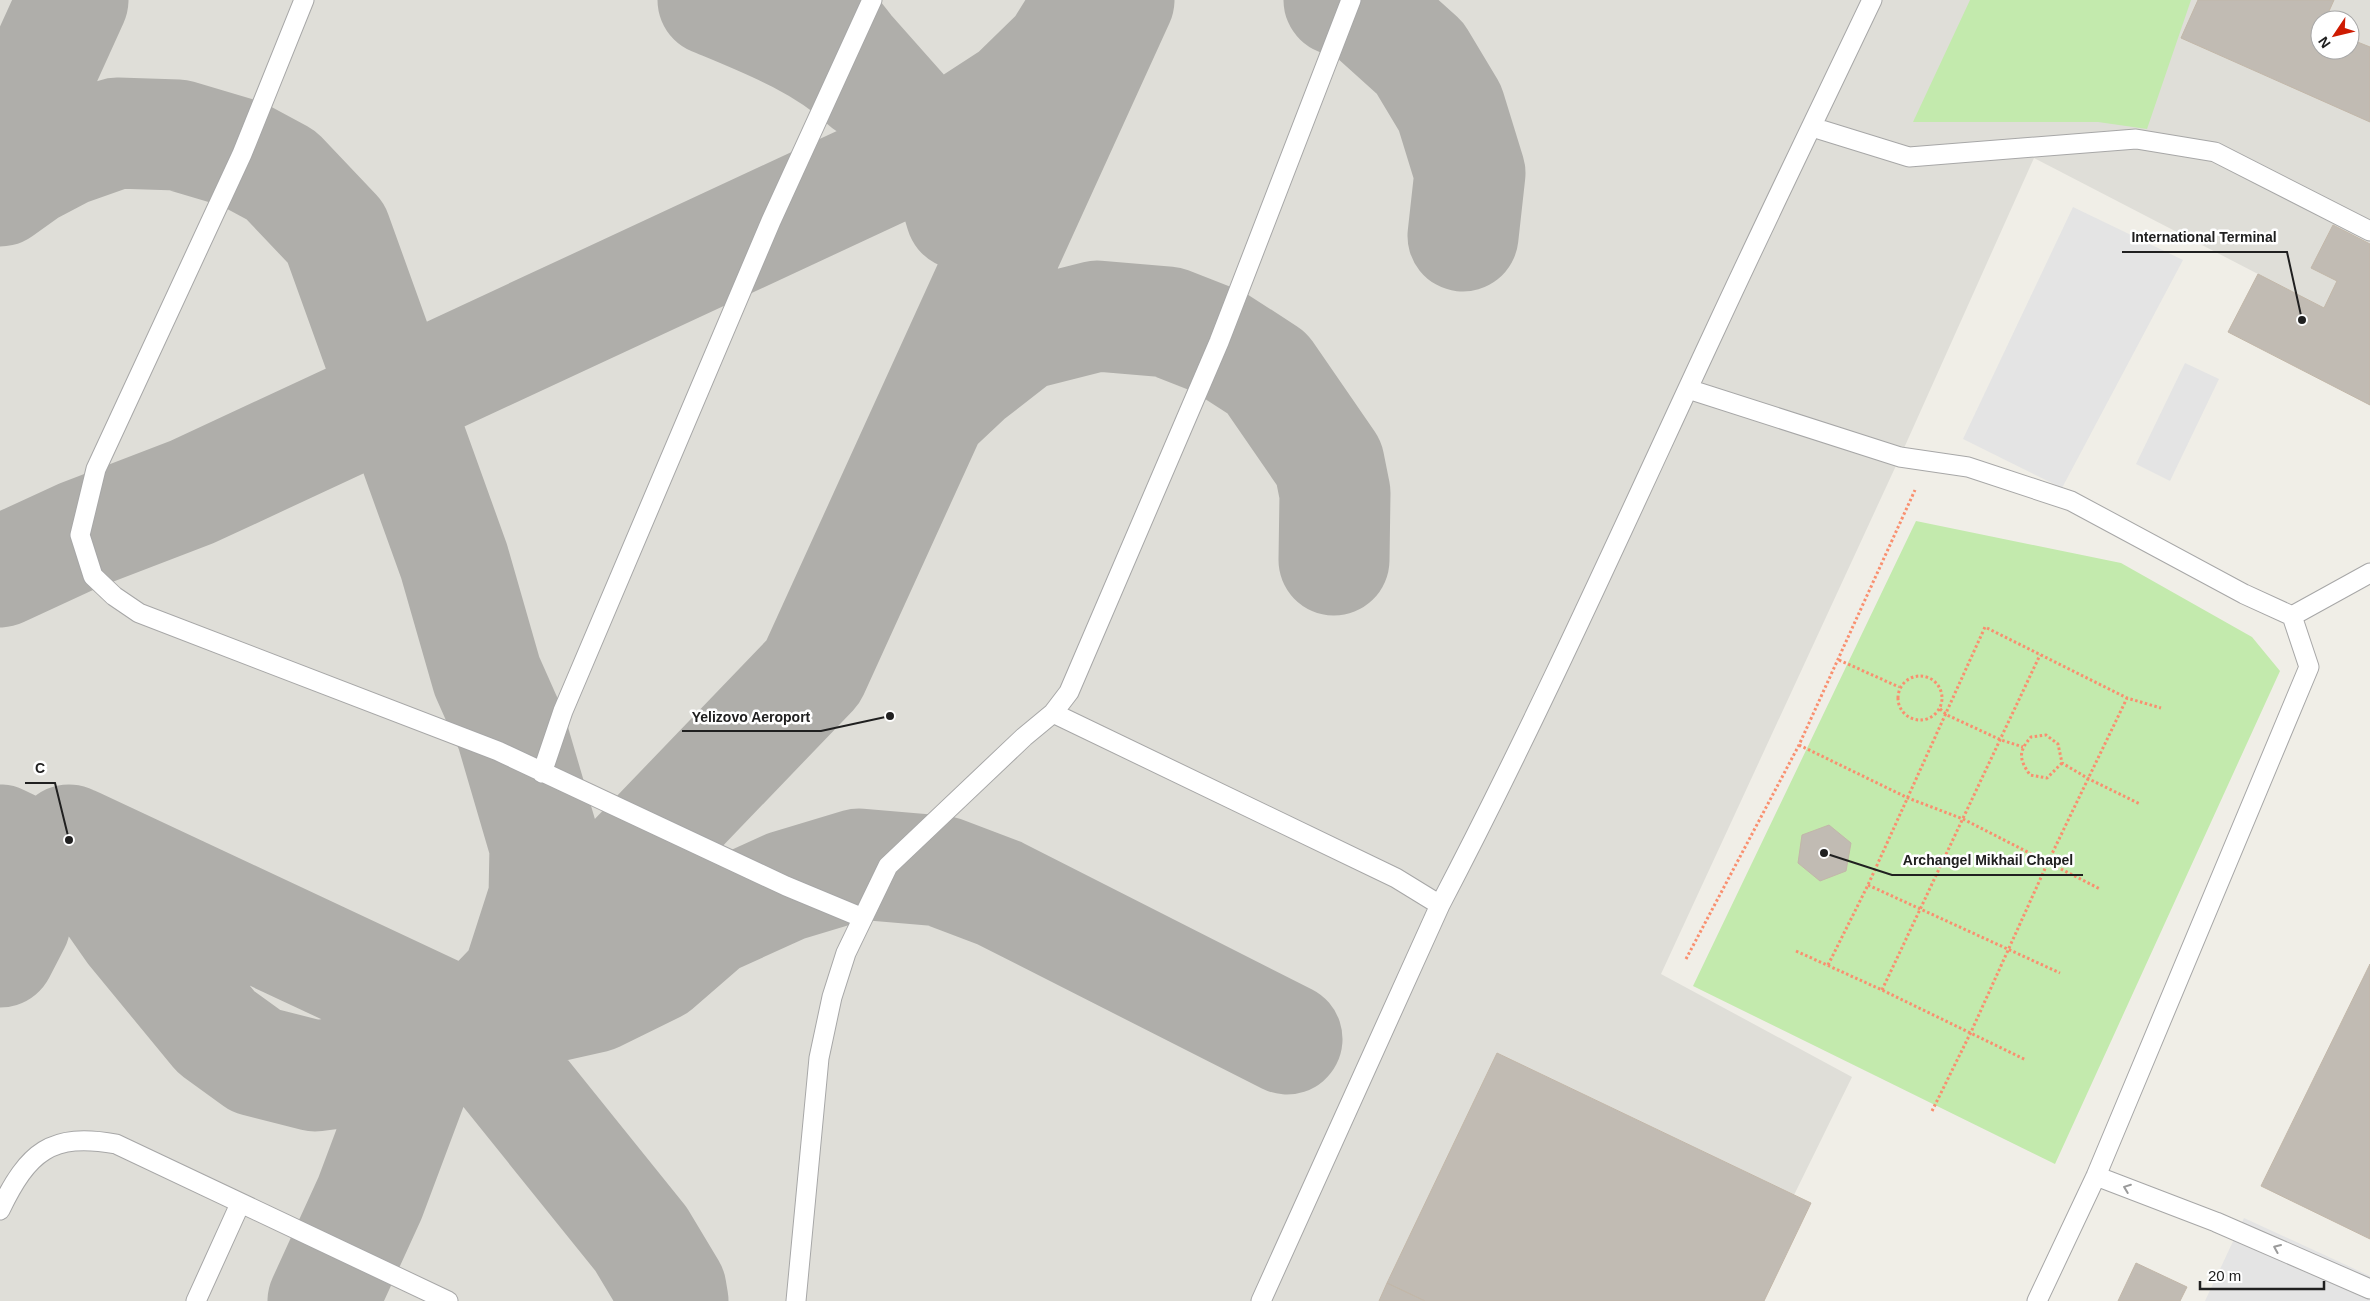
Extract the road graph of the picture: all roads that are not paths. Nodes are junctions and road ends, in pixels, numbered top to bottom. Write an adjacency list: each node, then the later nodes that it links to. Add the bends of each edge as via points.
1 (304, 0): 11 (lane, via 242,154 96,469 80,535 94,576 114,596 139,613 498,751)
2 (872, 0): 11 (lane, via 771,221 567,702)
3 (1351, 0): 10 (lane, via 1215,351 1069,692)
4 (1872, 0): 5 (lane)
5 (1812, 127): 6 (lane, via 1909,158 2136,140 2215,152); 7 (lane)
6 (2370, 231)
7 (1688, 389): 9 (lane, via 1900,457 1968,467 2071,501 2244,594); 12 (lane, via 1533,721)
8 (2370, 573): 9 (lane)
9 (2292, 616): 14 (lane, via 2309,667)
10 (1053, 713): 12 (lane, via 1396,878); 13 (lane, via 888,866)
11 (542, 773): 13 (lane, via 786,886)
12 (1440, 905): 21 (lane)
13 (863, 918): 20 (lane, via 846,953 832,997 819,1058)
14 (2096, 1176): 17 (lane, one-way to 14, via 2216,1222); 22 (lane)
15 (240, 1204): 16 (lane, via 116,1144 68,1140 38,1153 8,1193); 18 (lane); 19 (lane)
16 (0, 1210)
17 (2370, 1289)
18 (443, 1300)
19 (196, 1301)
20 (796, 1301)
21 (1261, 1301)
22 (2037, 1301)

